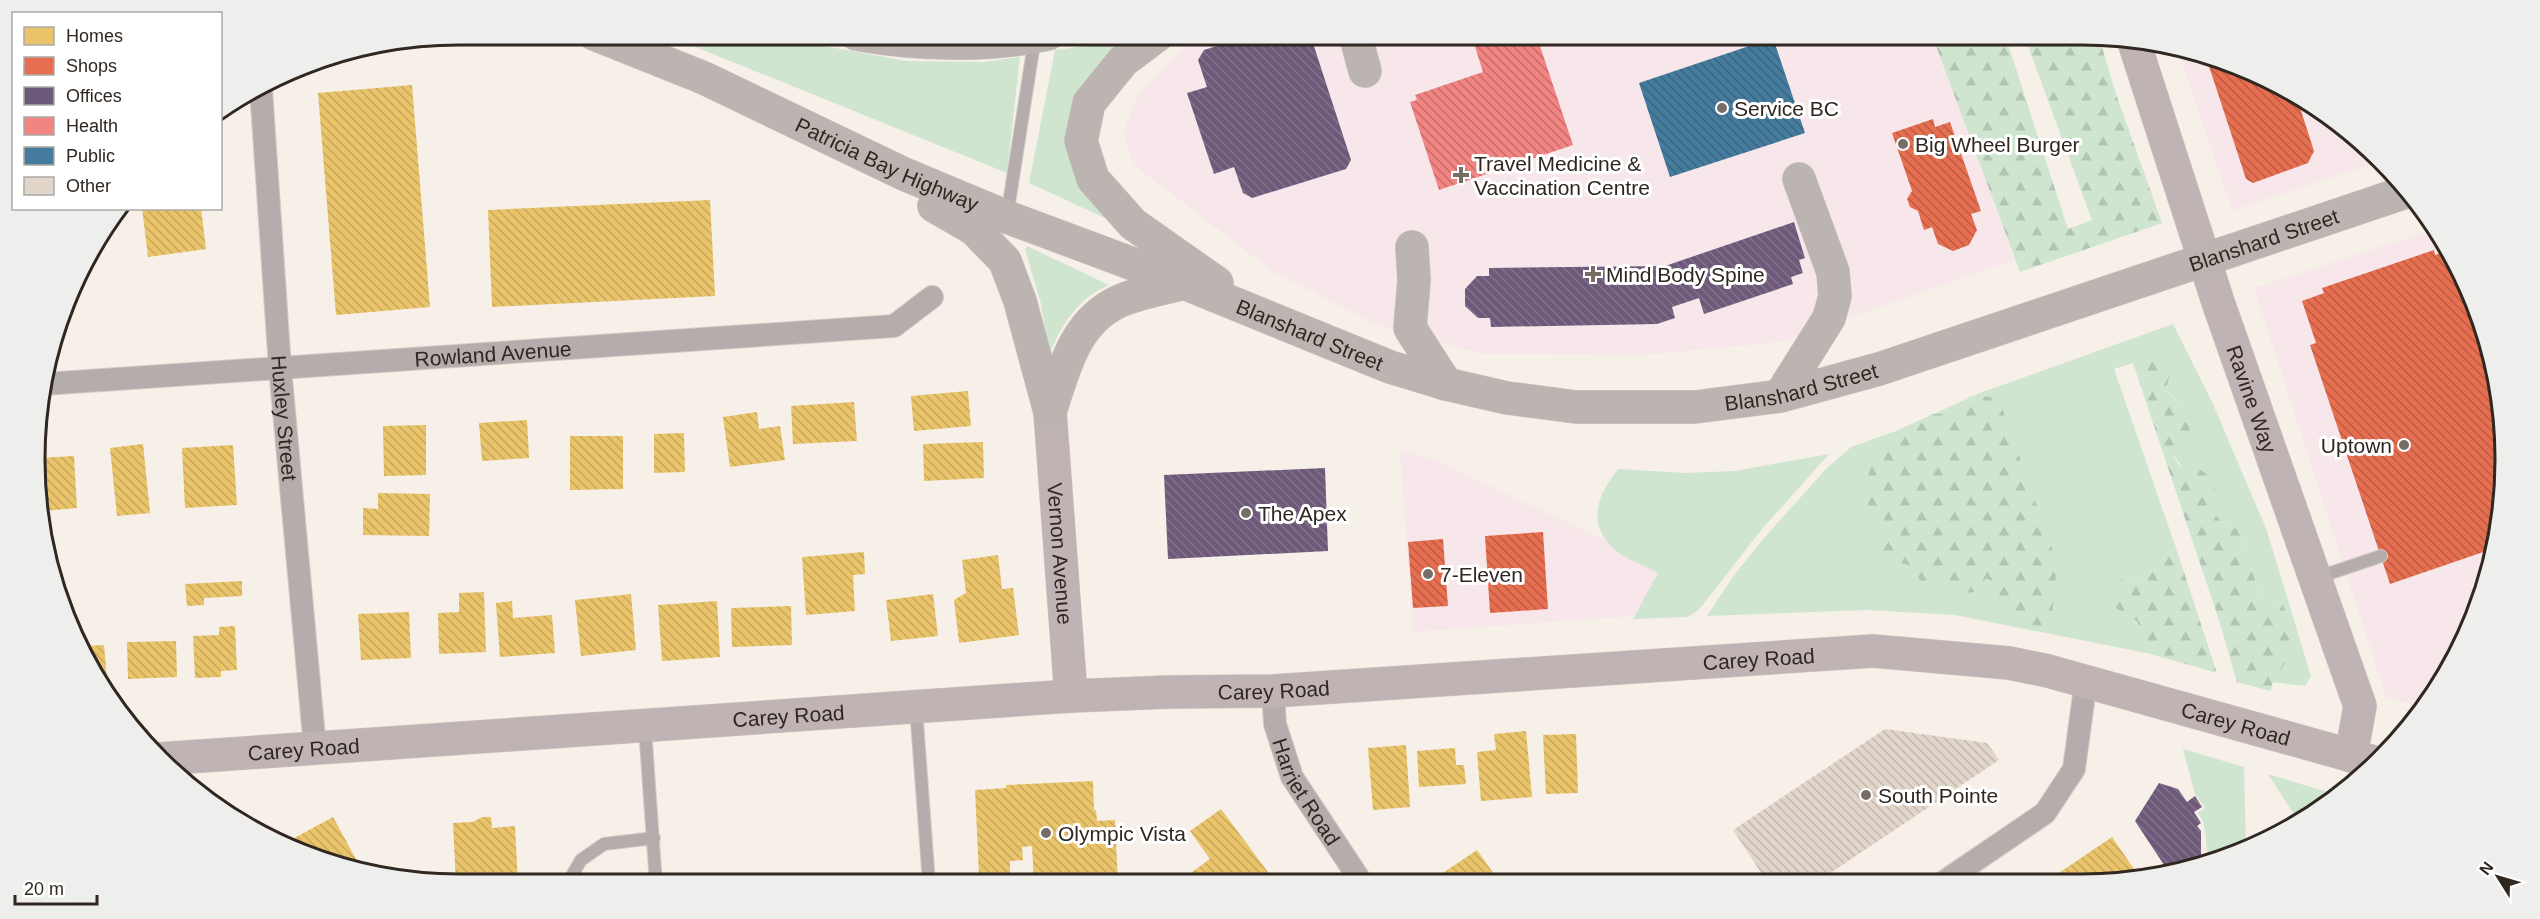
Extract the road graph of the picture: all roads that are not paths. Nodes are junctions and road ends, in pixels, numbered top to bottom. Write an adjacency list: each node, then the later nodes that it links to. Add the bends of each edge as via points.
1 (622, 45): 7 (highway, Patricia Bay Highway)
2 (1037, 45): 11 (lane)
3 (1144, 45): 16 (highway, via 1123,61 1089,103 1081,141 1092,179 1133,224)
4 (1358, 45): 6 (highway)
5 (2136, 49): 13 (street, Ravine Way)
6 (1365, 71)
7 (704, 78): 11 (highway, Patricia Bay Highway, via 904,174); 21 (highway, via 974,229 1005,261)
8 (261, 96): 17 (street, Huxley Street)
9 (1799, 179): 20 (highway, via 1833,272 1835,296 1829,318)
10 (2399, 195): 13 (highway, Blanshard Street)
11 (1007, 217): 14 (highway, Patricia Bay Highway)
12 (1412, 247): 19 (highway, via 1410,328)
13 (2205, 260): 20 (highway, Blanshard Street, via 1879,369); 23 (street, Ravine Way)
14 (1184, 284): 16 (highway, Blanshard Street); 21 (highway, via 1113,304 1092,321 1069,352)
15 (932, 297): 17 (street, Rowland Avenue, via 894,326)
16 (1263, 315): 19 (highway, Blanshard Street, via 1359,355)
17 (280, 368): 18 (street, Rowland Avenue); 29 (street, Huxley Street)
18 (52, 383)
19 (1446, 384): 20 (highway, Blanshard Street, via 1506,398 1576,407 1695,407)
20 (1780, 396)
21 (1050, 412): 26 (street, Vernon Avenue)
22 (2381, 556): 23 (lane)
23 (2315, 579): 30 (street, Ravine Way, via 2360,706)
24 (2086, 680): 25 (street, Carey Road, via 2009,663 1873,651); 30 (street, Carey Road); 37 (street, via 2074,769 2045,813)
25 (1273, 691): 26 (street, Carey Road); 36 (street, Harriet Road, via 1275,724 1292,777)
26 (1071, 696): 27 (street, Carey Road)
27 (916, 707): 28 (street, Carey Road); 35 (lane)
28 (645, 726): 29 (street, Carey Road); 32 (lane)
29 (315, 748): 31 (street, Carey Road)
30 (2350, 756)
31 (172, 758)
32 (654, 838): 33 (lane, via 604,844 581,860); 34 (lane)
33 (573, 874)
34 (656, 874)
35 (928, 874)
36 (1357, 874)
37 (1955, 874)

